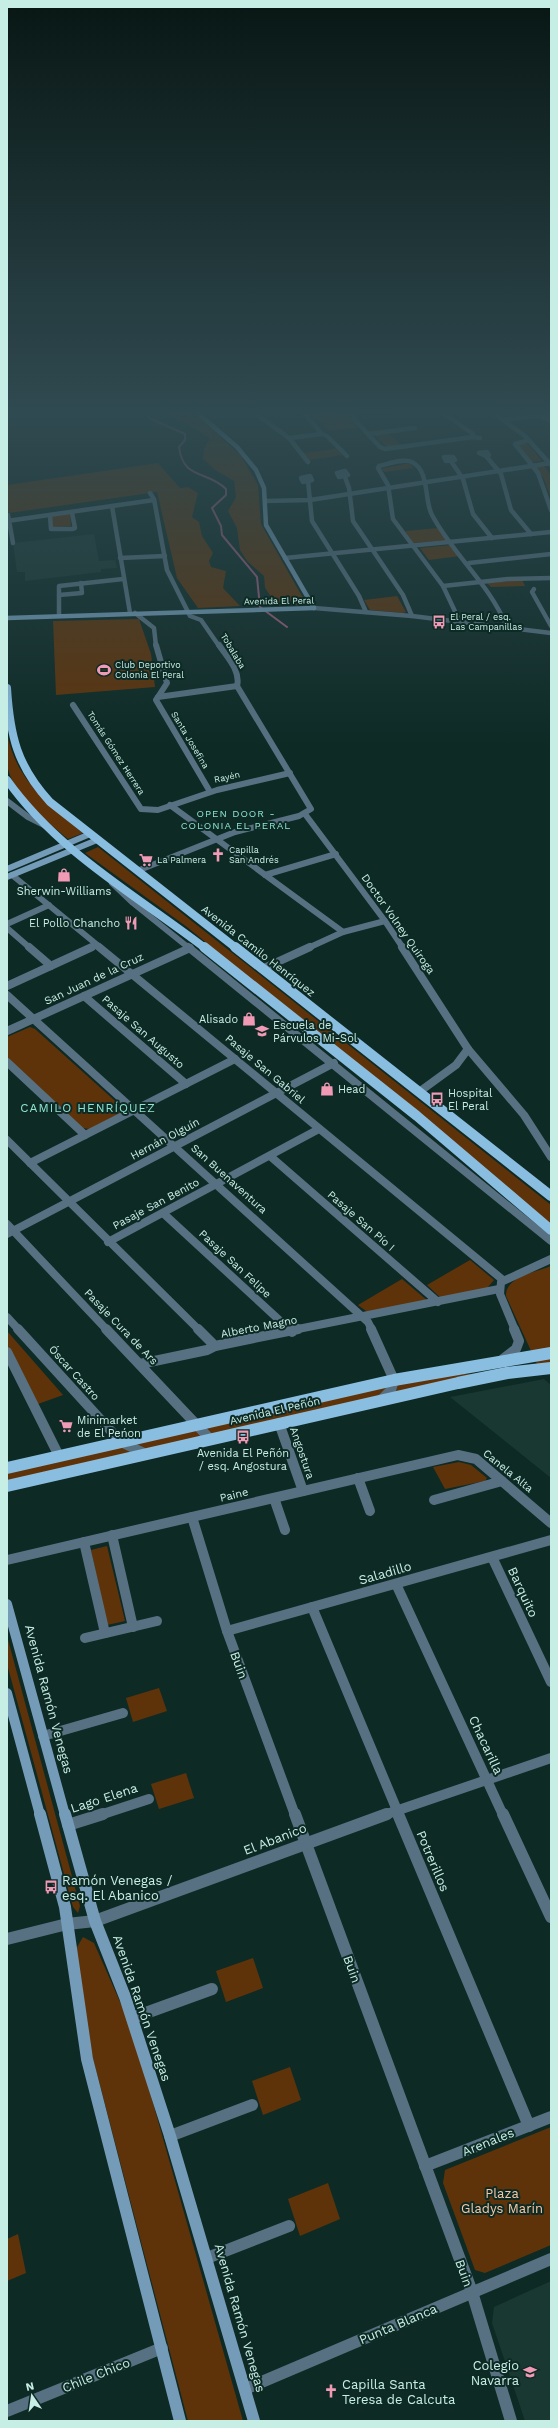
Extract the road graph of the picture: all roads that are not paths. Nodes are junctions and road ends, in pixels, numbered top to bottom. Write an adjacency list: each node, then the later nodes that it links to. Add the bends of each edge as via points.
1 (8, 521): 17 (street)
2 (50, 521): 3 (street, via 50,529 72,529 75,528)
3 (74, 521)
4 (114, 521): 24 (street)
5 (158, 521): 22 (street, Tobalaba)
6 (265, 521): 25 (street)
7 (312, 521): 20 (street)
8 (354, 521): 19 (street)
9 (396, 521): 18 (street)
10 (437, 521): 16 (street)
11 (479, 521): 15 (street)
12 (520, 521): 14 (street)
13 (551, 532): 14 (street)
14 (531, 534): 15 (street)
15 (492, 538): 16 (street)
16 (452, 542): 18 (street); 27 (street)
17 (13, 543)
18 (413, 546): 19 (street); 32 (street)
19 (372, 550): 20 (street); 40 (street, via 403,595)
20 (332, 554): 25 (street); 37 (street, via 359,596)
21 (551, 554): 26 (street)
22 (165, 556): 24 (street); 36 (street, Tobalaba, via 169,575)
23 (551, 557): 26 (street, via 514,562)
24 (120, 558): 29 (street)
25 (285, 558): 35 (street)
26 (505, 560): 27 (street)
27 (469, 564): 30 (street)
28 (551, 578): 30 (street)
29 (123, 579): 31 (street); 38 (street)
30 (482, 582): 32 (street); 44 (street)
31 (81, 583): 34 (street, via 59,586); 34 (street, via 82,593)
32 (443, 586): 42 (street)
33 (534, 589): 43 (street, via 532,592)
34 (58, 595): 39 (street)
35 (314, 608): 36 (street, Avenida El Peral); 37 (street, Avenida El Peral)
36 (188, 612): 38 (street, Avenida El Peral); 46 (street, Tobalaba, via 190,616 201,620 219,643 239,679)
37 (366, 612): 40 (street, Avenida El Peral)
38 (132, 613): 39 (street, Avenida El Peral); 48 (street, via 154,628 157,652 166,683)
39 (59, 616): 41 (street, Avenida El Peral)
40 (412, 616): 42 (street, Avenida El Peral)
41 (7, 618)
42 (460, 622): 44 (street, Avenida El Peral)
43 (551, 626)
44 (507, 627): 45 (street, Avenida El Peral)
45 (551, 633)
46 (237, 686): 48 (street); 50 (street, Tobalaba)
47 (7, 688): 57 (main road, Avenida Camilo Henríquez, via 10,733 22,768 46,798)
48 (157, 698): 52 (street, Santa Josefina)
49 (73, 705): 54 (street, Tomás Gómez Herrera, via 141,808 154,810)
50 (290, 773): 52 (street, Rayén); 55 (street, Tobalaba, via 310,805 310,812)
51 (7, 780): 56 (main road, via 23,803)
52 (209, 790): 54 (street, Rayén)
53 (7, 801): 56 (street, via 28,817)
54 (170, 805): 58 (street)
55 (305, 814): 58 (street, via 262,824); 62 (street, Doctor Volney Quiroga)
56 (46, 826): 60 (main road)
57 (90, 834): 59 (main road, Avenida Camilo Henríquez); 60 (street)
58 (216, 839): 64 (street); 66 (street)
59 (97, 840): 61 (street); 64 (main road, Avenida Camilo Henríquez)
60 (66, 844): 61 (main road); 63 (street)
61 (74, 850): 65 (main road); 67 (street)
62 (336, 854): 66 (street); 69 (street, Doctor Volney Quiroga)
63 (7, 869)
64 (138, 871): 76 (main road, Avenida Camilo Henríquez)
65 (101, 872): 74 (street, via 127,898); 103 (main road, via 175,924 441,1135)
66 (265, 875): 72 (street)
67 (10, 876): 68 (street, Pasaje San Gabriel)
68 (49, 905): 70 (street); 73 (street, Pasaje San Gabriel)
69 (385, 922): 72 (street); 83 (street, Doctor Volney Quiroga)
70 (7, 924)
71 (7, 928): 75 (street)
72 (342, 932): 76 (street)
73 (97, 945): 75 (street); 77 (street, Pasaje San Gabriel)
74 (190, 948): 77 (street, San Juan de la Cruz); 86 (street)
75 (51, 966): 78 (street)
76 (262, 969): 88 (main road, Avenida Camilo Henríquez)
77 (132, 974): 80 (street, San Juan de la Cruz); 84 (street, Pasaje San Gabriel)
78 (7, 986)
79 (7, 995): 81 (street, San Buenaventura)
80 (84, 996): 81 (street, San Juan de la Cruz); 87 (street, Pasaje San Augusto)
81 (33, 1019): 82 (street, San Juan de la Cruz); 90 (street, San Buenaventura)
82 (7, 1031)
83 (468, 1049): 88 (street, via 456,1065); 96 (street, Doctor Volney Quiroga, via 524,1116)
84 (235, 1059): 87 (street); 89 (street, Pasaje San Gabriel)
85 (7, 1062): 92 (street)
86 (334, 1063): 89 (street, Hernán Olguín); 105 (street)
87 (186, 1084): 90 (street)
88 (419, 1092): 99 (main road, Avenida Camilo Henríquez)
89 (276, 1093): 91 (street, Pasaje San Gabriel); 94 (street, Hernán Olguín)
90 (134, 1110): 92 (street); 94 (street, San Buenaventura)
91 (319, 1129): 95 (street, Pasaje San Benito); 108 (street, Pasaje San Gabriel)
92 (85, 1135): 97 (street)
93 (7, 1140): 97 (street, Alberto Magno)
94 (175, 1146): 98 (street, San Buenaventura); 100 (street, Hernán Olguín)
95 (270, 1156): 98 (street, Pasaje San Benito); 110 (street, Pasaje San Pío I)
96 (551, 1157)
97 (30, 1163): 100 (street, Alberto Magno)
98 (216, 1184): 101 (street, Pasaje San Benito); 112 (street, San Buenaventura)
99 (551, 1196)
100 (68, 1202): 104 (street, Hernán Olguín); 106 (street, Alberto Magno)
101 (163, 1213): 106 (street, Pasaje San Benito); 113 (street, Pasaje San Felipe)
102 (7, 1224): 104 (street, Pasaje Cura de Ars)
103 (551, 1230)
104 (10, 1233): 118 (street, Pasaje Cura de Ars)
105 (551, 1241)
106 (108, 1242): 114 (street, Alberto Magno)
107 (551, 1259): 108 (street)
108 (503, 1280): 109 (street)
109 (500, 1289): 110 (street, Alberto Magno); 117 (street, via 519,1341 513,1352)
110 (438, 1302): 112 (street, Alberto Magno)
111 (7, 1317): 125 (street, Óscar Castro)
112 (363, 1318): 113 (street, Alberto Magno); 120 (street, San Buenaventura, via 372,1328)
113 (292, 1332): 114 (street, Alberto Magno)
114 (214, 1346): 118 (street, via 207,1350)
115 (7, 1352): 127 (street)
116 (551, 1353): 117 (main road, Avenida El Peñón)
117 (499, 1362): 120 (main road, Avenida El Peñón)
118 (140, 1364): 123 (street, Pasaje Cura de Ars)
119 (551, 1368): 121 (main road, Avenida El Peñón, via 486,1377)
120 (394, 1380): 121 (street, via 391,1390); 123 (main road, Avenida El Peñón)
121 (380, 1400): 122 (main road, Avenida El Peñón)
122 (279, 1423): 124 (main road, Avenida El Peñón); 133 (street, Angostura)
123 (196, 1424): 124 (street, Pasaje Cura de Ars); 125 (main road, Avenida El Peñón)
124 (210, 1439): 126 (main road, Avenida El Peñón)
125 (121, 1442): 126 (street, Óscar Castro); 127 (main road, Avenida El Peñón)
126 (146, 1454): 132 (main road, Avenida El Peñón)
127 (59, 1456): 129 (main road, Avenida El Peñón)
128 (467, 1456): 130 (street, Paine, via 453,1456); 131 (street, Canela Alta, via 476,1459)
129 (7, 1468)
130 (358, 1478): 133 (street, Paine); 136 (street)
131 (502, 1482): 135 (street); 138 (street, Canela Alta)
132 (7, 1486)
133 (303, 1491): 134 (street, Paine)
134 (274, 1498): 137 (street, Paine); 139 (street)
135 (434, 1500)
136 (370, 1511)
137 (192, 1517): 140 (street, Paine); 150 (street, Buin)
138 (551, 1523)
139 (285, 1530)
140 (112, 1536): 142 (street, Paine); 149 (street)
141 (551, 1540): 143 (street, Saladillo)
142 (84, 1542): 144 (street, Paine); 151 (street)
143 (492, 1557): 145 (street, Saladillo); 153 (street, Barquito)
144 (7, 1560)
145 (396, 1584): 147 (street, Saladillo); 158 (street, Chacarilla)
146 (7, 1604): 156 (street, Avenida Ramón Venegas)
147 (312, 1607): 150 (street, Saladillo); 160 (street, Potrerillos)
148 (158, 1621): 149 (street)
149 (133, 1627): 151 (street)
150 (227, 1631): 162 (street, Buin)
151 (104, 1633): 152 (street)
152 (85, 1638)
153 (551, 1682)
154 (7, 1693): 165 (street)
155 (123, 1713): 156 (street)
156 (44, 1736): 161 (street, Avenida Ramón Venegas)
157 (551, 1758): 158 (street, El Abanico)
158 (487, 1780): 160 (street, El Abanico); 163 (street, Chacarilla)
159 (149, 1798): 161 (street, Lago Elena)
160 (397, 1810): 162 (street, El Abanico); 171 (street, Potrerillos)
161 (68, 1825): 164 (street, Avenida Ramón Venegas)
162 (305, 1843): 164 (street, El Abanico); 173 (street, Buin)
163 (551, 1918)
164 (95, 1921): 165 (street, El Abanico); 168 (street, Avenida Ramón Venegas)
165 (68, 1924): 166 (street, El Abanico); 178 (street, via 87,2059)
166 (7, 1939)
167 (212, 1989): 168 (street)
168 (132, 2018): 172 (street, Avenida Ramón Venegas)
169 (252, 2105): 172 (street)
170 (551, 2117): 171 (street, Arenales)
171 (528, 2126): 173 (street, Arenales)
172 (170, 2136): 175 (street, Avenida Ramón Venegas)
173 (425, 2166): 177 (street, Buin)
174 (289, 2226): 175 (street)
175 (206, 2258): 179 (street, Avenida Ramón Venegas)
176 (551, 2259): 177 (street, Punta Blanca)
177 (472, 2292): 179 (street, Punta Blanca); 183 (street, Buin)
178 (162, 2348): 180 (street, Chile Chico); 181 (street)
179 (245, 2389): 182 (street, Avenida Ramón Venegas)
180 (7, 2411)
181 (180, 2421)
182 (254, 2421)
183 (511, 2421)

